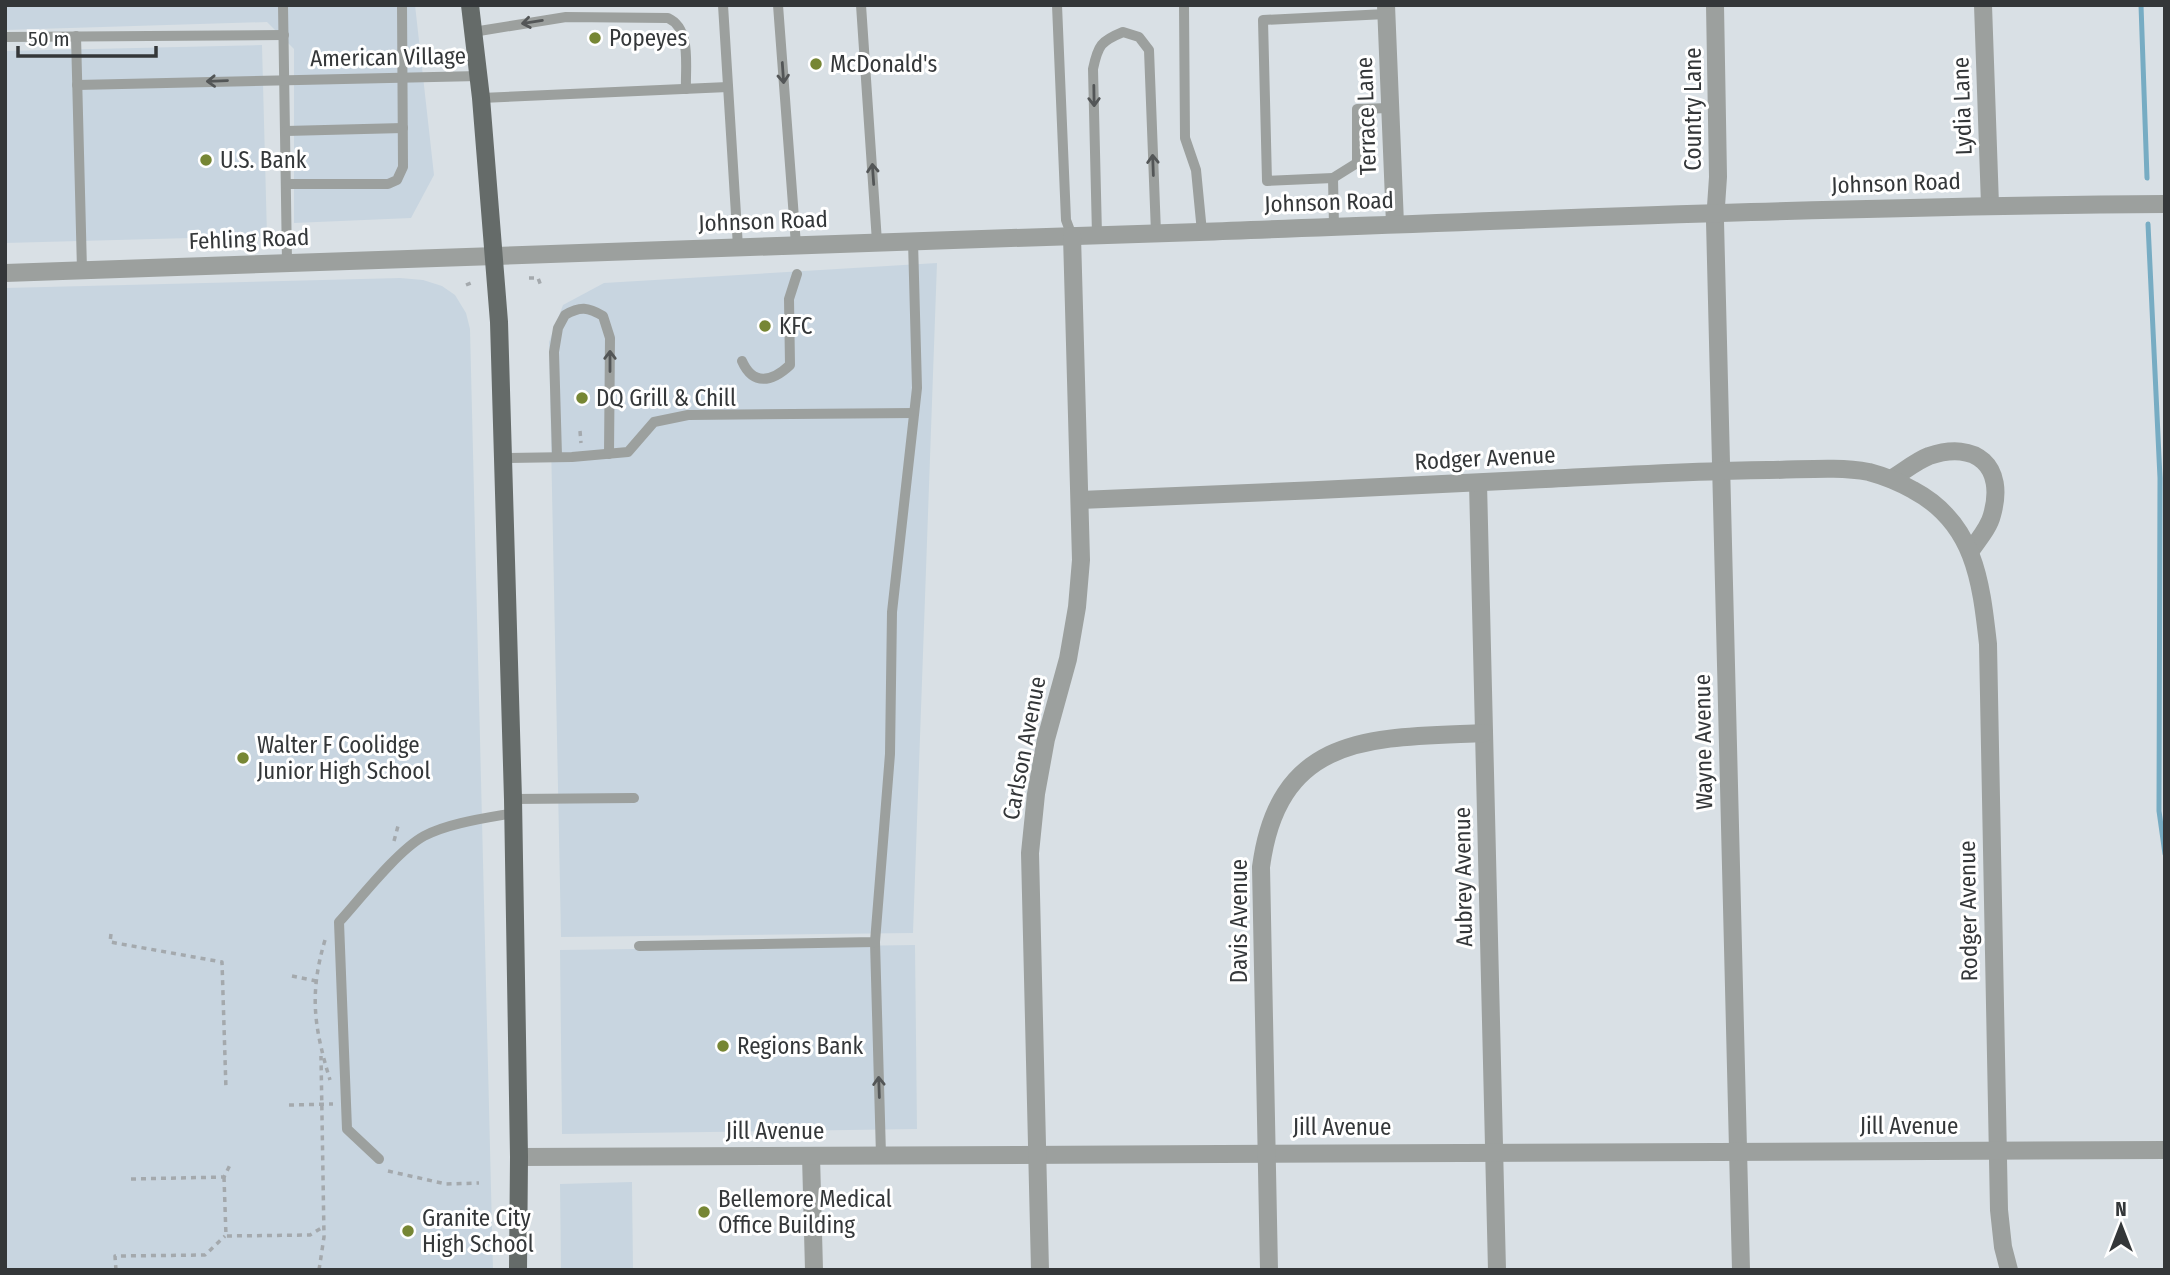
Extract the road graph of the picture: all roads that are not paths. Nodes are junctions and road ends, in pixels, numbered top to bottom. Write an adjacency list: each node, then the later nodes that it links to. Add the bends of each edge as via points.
1 (284, 5): 13 (lane)
2 (402, 5): 17 (lane)
3 (470, 5): 12 (main road)
4 (723, 5): 20 (lane)
5 (778, 5): 39 (lane, one-way to 39)
6 (861, 5): 38 (lane, one-way to 6)
7 (1057, 5): 36 (lane, via 1066,220)
8 (1184, 5): 33 (lane, via 1185,138 1196,170)
9 (1715, 5): 30 (street, Country Lane)
10 (1983, 5): 29 (street, Lydia Lane)
11 (1386, 10): 23 (street, Terrace Lane); 26 (lane, via 1264,20 1266,181)
12 (474, 32): 16 (main road); 21 (lane, one-way to 12, via 684,37 676,21 668,18 566,17)
13 (284, 35): 14 (lane, American Village); 18 (lane, American Village)
14 (76, 36): 15 (lane, American Village); 19 (lane)
15 (5, 37)
16 (479, 76): 17 (lane, American Village); 22 (main road)
17 (403, 77): 18 (lane, American Village); 24 (lane)
18 (285, 79): 19 (lane, one-way to 19); 25 (lane)
19 (77, 85): 43 (lane)
20 (728, 87): 21 (lane); 40 (lane)
21 (686, 89): 22 (lane)
22 (481, 98): 41 (main road)
23 (1390, 108): 26 (lane, via 1357,109 1357,163); 31 (street, Terrace Lane)
24 (403, 128): 25 (lane); 27 (lane, via 403,167 397,180 388,184)
25 (286, 131): 27 (lane)
26 (1333, 178): 32 (lane)
27 (286, 184): 42 (lane)
28 (2165, 204): 29 (street, Johnson Road)
29 (1990, 205): 30 (street, Johnson Road)
30 (1716, 213): 31 (street, Johnson Road); 51 (street, Wayne Avenue)
31 (1395, 225): 32 (street, Johnson Road)
32 (1334, 227): 33 (street, Johnson Road)
33 (1202, 232): 34 (street, Johnson Road)
34 (1156, 233): 35 (street, Johnson Road); 35 (lane, one-way to 35, via 1149,50 1139,37 1123,32 1105,40 1093,69)
35 (1097, 235): 36 (street, Johnson Road)
36 (1072, 236): 37 (street, Johnson Road); 54 (street, Carlson Avenue)
37 (913, 241): 38 (street, Johnson Road); 47 (lane)
38 (877, 242): 39 (street, Johnson Road)
39 (796, 245): 40 (street, Johnson Road)
40 (738, 247): 41 (street, Johnson Road)
41 (495, 253): 42 (street, Fehling Road); 50 (main road)
42 (287, 262): 43 (street, Fehling Road)
43 (82, 270): 44 (street, Fehling Road)
44 (5, 273)
45 (797, 274): 46 (lane, via 789,299 790,365 781,374 756,378 747,374)
46 (742, 361)
47 (915, 412): 48 (lane, via 688,415 654,422 628,452); 59 (lane, via 892,612 890,754)
48 (609, 454): 49 (lane); 49 (lane, one-way to 49, via 610,338 604,316 590,308 576,308 565,315 555,341)
49 (557, 456): 50 (lane)
50 (503, 458): 58 (main road)
51 (1721, 471): 52 (street, Rodger Avenue, via 1844,469); 53 (street, Rodger Avenue); 63 (street, Wayne Avenue)
52 (1891, 479): 55 (street, Rodger Avenue, via 1931,502); 55 (street, via 1928,456 1961,451 1982,458 1994,474 1995,496 1992,517)
53 (1478, 483): 54 (street, Rodger Avenue); 56 (street, Aubrey Avenue)
54 (1080, 500): 66 (street, Carlson Avenue, via 1077,607 1046,739 1030,853)
55 (1970, 552): 61 (street, Rodger Avenue, via 1983,600 1988,644)
56 (1484, 733): 64 (street, Davis Avenue, via 1389,737 1353,744 1311,766 1281,799 1264,840 1261,867); 65 (street, Aubrey Avenue)
57 (634, 798): 58 (lane)
58 (514, 806): 69 (main road); 70 (lane, via 423,836 339,922 347,1129)
59 (875, 942): 60 (lane); 67 (lane, one-way to 59)
60 (639, 946)
61 (1998, 1150): 62 (street, Jill Avenue); 63 (street, Jill Avenue); 77 (street, Rodger Avenue, via 1999,1209)
62 (2165, 1150)
63 (1738, 1151): 65 (street, Jill Avenue); 76 (street, Wayne Avenue)
64 (1266, 1152): 65 (street, Jill Avenue); 66 (street, Jill Avenue); 74 (street, Davis Avenue)
65 (1494, 1152): 75 (street, Aubrey Avenue)
66 (1037, 1153): 67 (street, Jill Avenue); 73 (street, Carlson Avenue)
67 (881, 1155): 68 (street, Jill Avenue)
68 (811, 1156): 69 (street, Jill Avenue); 72 (street)
69 (519, 1157): 71 (main road)
70 (379, 1159)
71 (518, 1270)
72 (814, 1270)
73 (1040, 1270)
74 (1269, 1270)
75 (1497, 1270)
76 (1741, 1270)
77 (2009, 1270)

